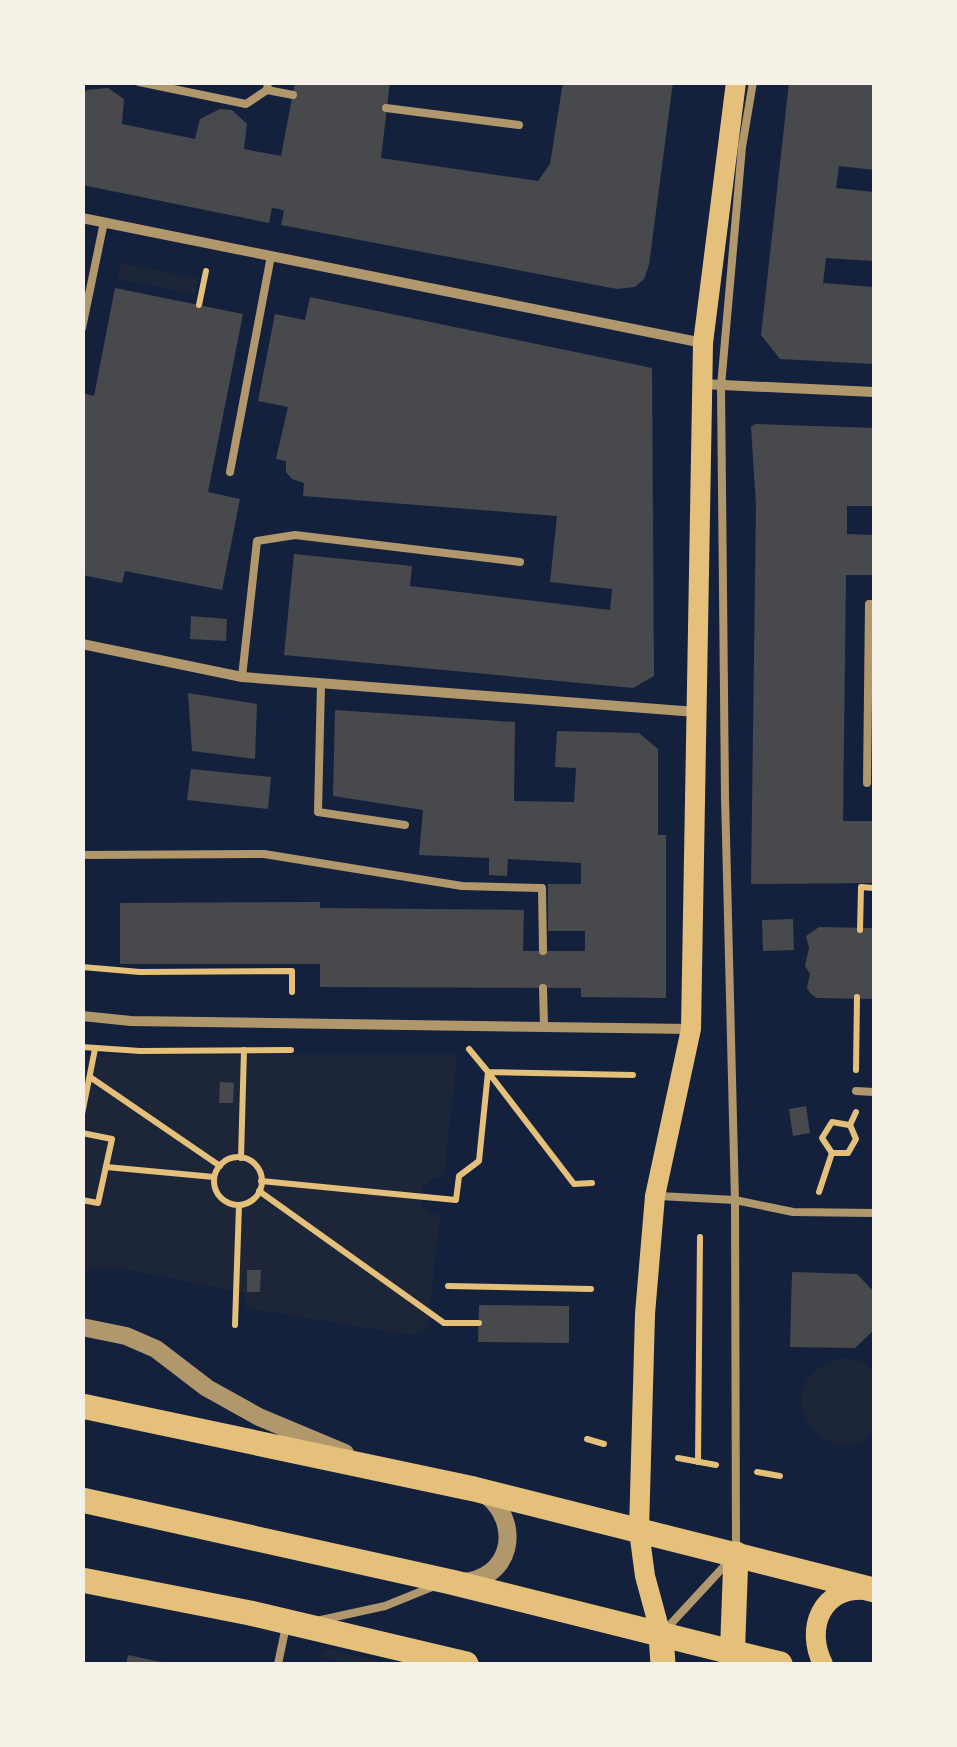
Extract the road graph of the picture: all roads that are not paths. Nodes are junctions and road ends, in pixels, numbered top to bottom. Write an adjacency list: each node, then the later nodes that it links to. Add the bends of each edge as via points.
1 (140, 82): 4 (lane, via 246,104)
2 (736, 82): 12 (main road)
3 (753, 82): 13 (lane)
4 (268, 86): 5 (lane)
5 (292, 95)
6 (386, 108): 7 (lane)
7 (519, 125)
8 (82, 218): 9 (street)
9 (104, 222): 10 (street); 11 (lane)
10 (270, 256): 12 (street); 15 (lane)
11 (82, 328)
12 (702, 343): 13 (main road)
13 (711, 385): 14 (street); 21 (main road); 33 (lane)
14 (874, 392)
15 (230, 472)
16 (520, 562): 19 (lane, via 295,536 257,541)
17 (874, 604): 22 (lane, via 868,604)
18 (82, 644): 19 (street)
19 (242, 677): 20 (street)
20 (322, 684): 21 (street); 23 (lane, via 318,812)
21 (697, 712): 29 (main road)
22 (867, 784)
23 (404, 825)
24 (82, 854): 25 (lane, via 264,854 462,886 542,888)
25 (543, 951)
26 (543, 988): 28 (lane)
27 (82, 1016): 28 (street)
28 (544, 1025): 29 (street)
29 (690, 1028): 32 (main road)
30 (856, 1091): 31 (lane)
31 (874, 1092)
32 (655, 1196): 33 (lane); 40 (main road)
33 (736, 1200): 34 (lane, via 793,1212); 41 (lane)
34 (874, 1213)
35 (82, 1327): 37 (street, via 156,1349 260,1418)
36 (82, 1406): 37 (main road)
37 (378, 1468): 38 (main road)
38 (474, 1490): 40 (main road); 43 (street, via 489,1496 508,1523 506,1555 483,1578)
39 (82, 1500): 43 (main road)
40 (639, 1530): 41 (main road); 46 (main road)
41 (736, 1554): 44 (main road); 46 (lane); 47 (main road)
42 (82, 1580): 45 (main road)
43 (451, 1582): 45 (lane, via 335,1619); 46 (main road)
44 (874, 1590): 52 (main road, via 841,1593 828,1602 814,1633)
45 (287, 1622): 48 (lane); 49 (main road)
46 (661, 1635): 47 (main road); 50 (main road)
47 (732, 1658): 51 (main road)
48 (278, 1664)
49 (466, 1664)
50 (663, 1664)
51 (780, 1664)
52 (823, 1664)

